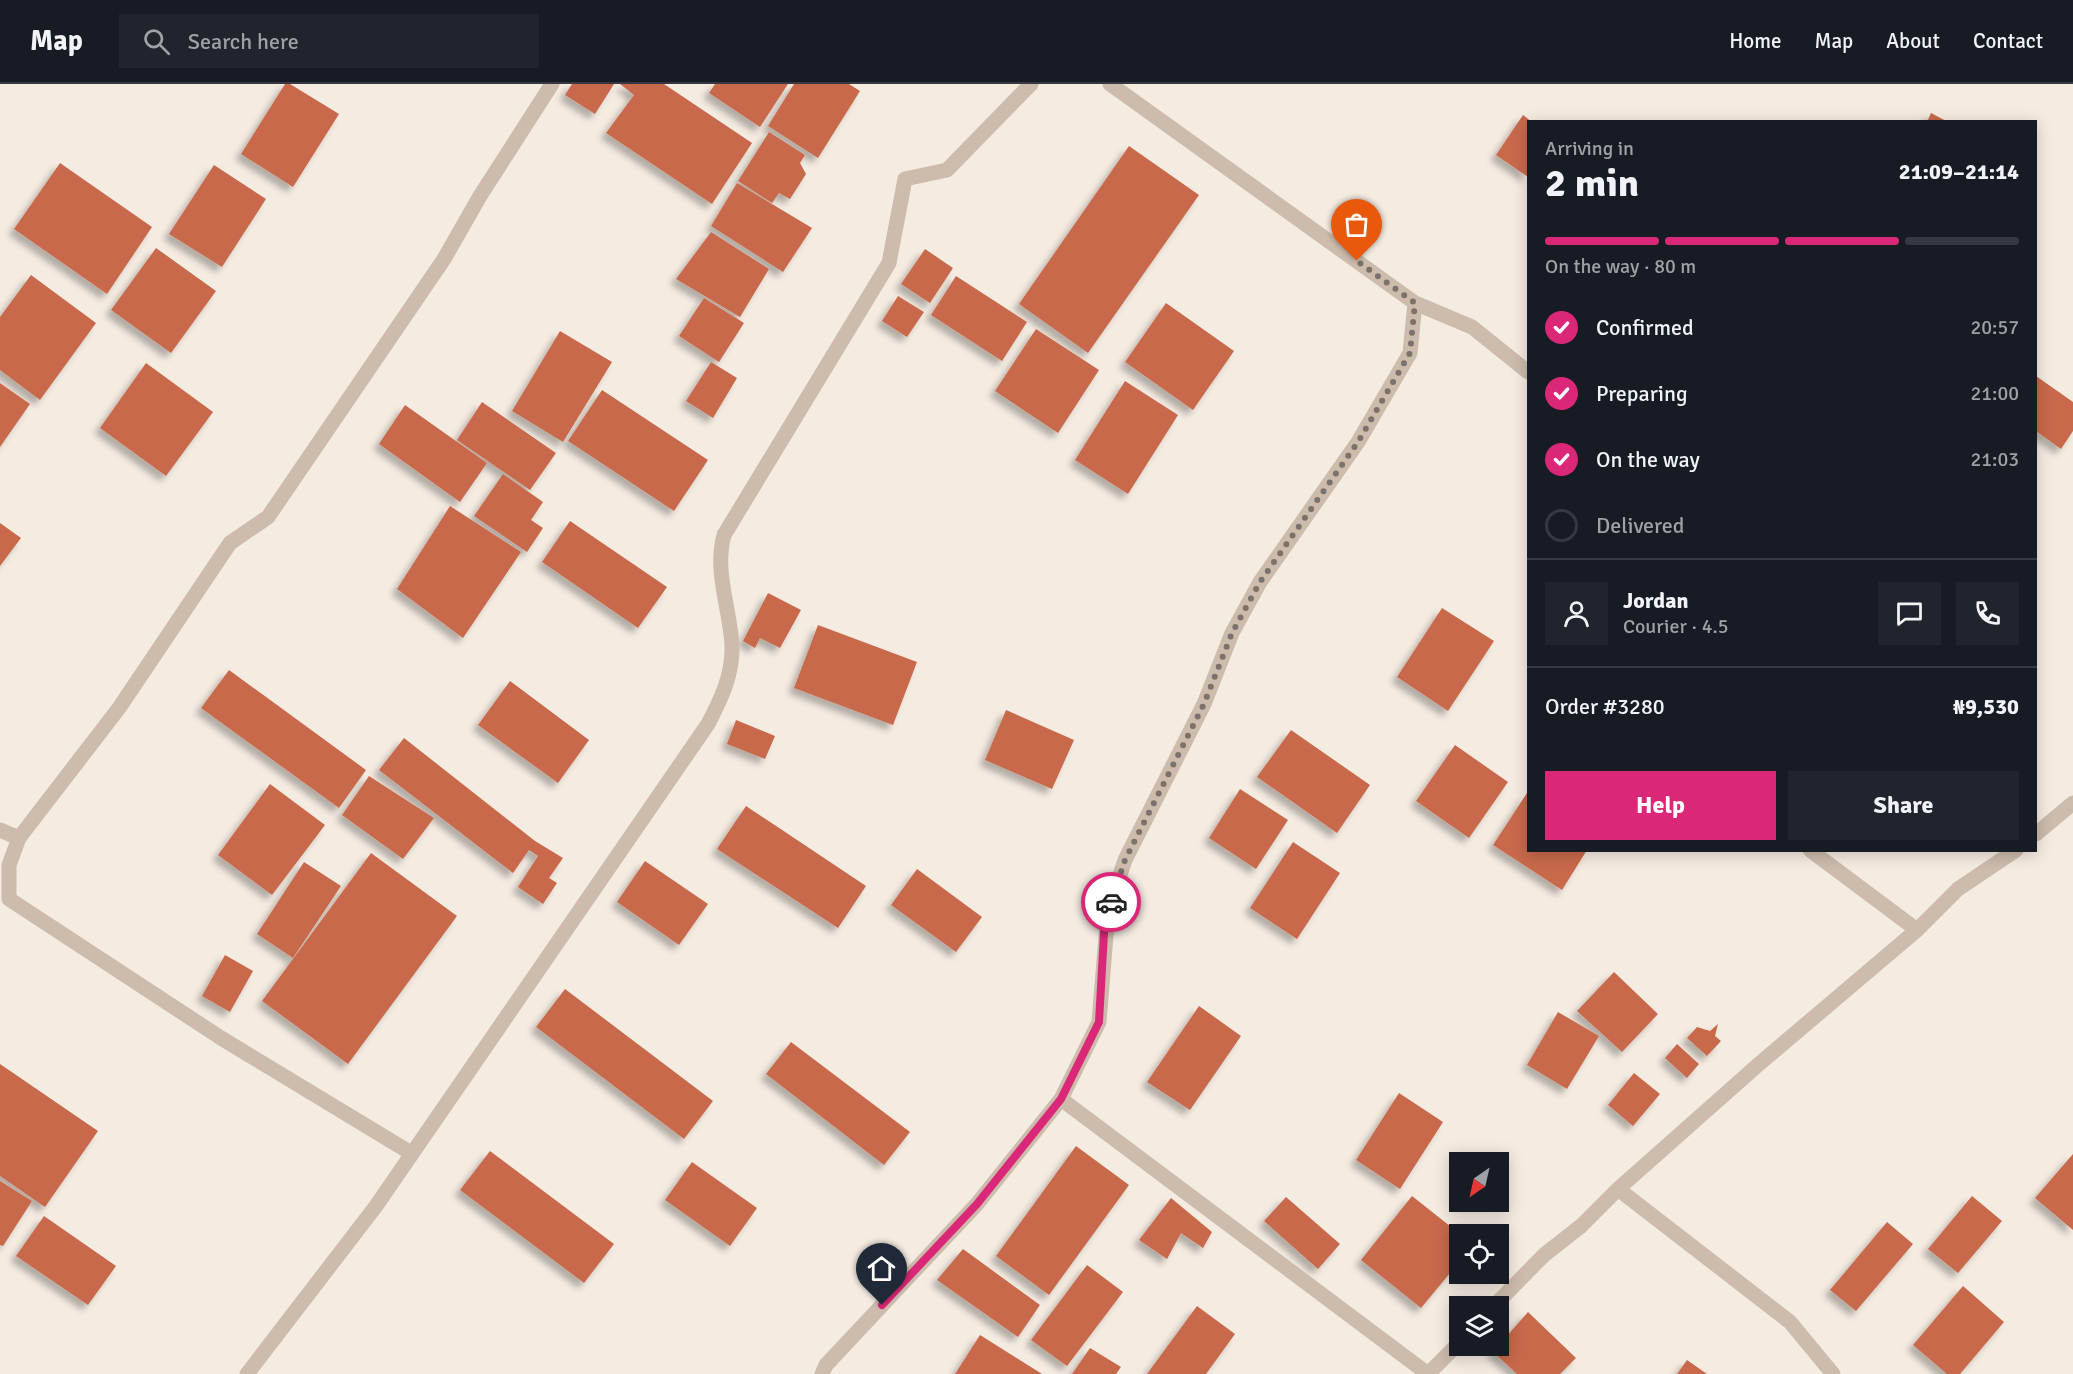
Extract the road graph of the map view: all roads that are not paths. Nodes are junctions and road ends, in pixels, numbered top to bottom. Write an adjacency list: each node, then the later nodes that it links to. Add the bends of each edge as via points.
1 (552, 84): 9 (street, via 438,268 268,517 230,543 119,708)
2 (1031, 84): 15 (street, via 947,170 905,179 889,264 724,535 720,553 732,647 726,690 708,724)
3 (1110, 84): 4 (street)
4 (1415, 303): 5 (street, via 1472,327); 14 (street, via 1410,353 1358,442 1260,582 1125,860 1108,911 1099,1022)
5 (1527, 371)
6 (2073, 803): 8 (street)
7 (0, 830): 9 (street)
8 (2037, 833)
9 (19, 838): 12 (street, via 9,865)
10 (1813, 852): 13 (street)
11 (2013, 852): 13 (street, via 1958,889)
12 (4, 903): 15 (street)
13 (1917, 930): 16 (street)
14 (1061, 1099): 18 (street, via 1428,1374); 20 (street, via 977,1204)
15 (411, 1153): 19 (street, via 376,1206)
16 (1617, 1189): 17 (street); 21 (street, via 1790,1322)
17 (1504, 1296)
18 (1449, 1353)
19 (247, 1374)
20 (822, 1374)
21 (1833, 1374)

